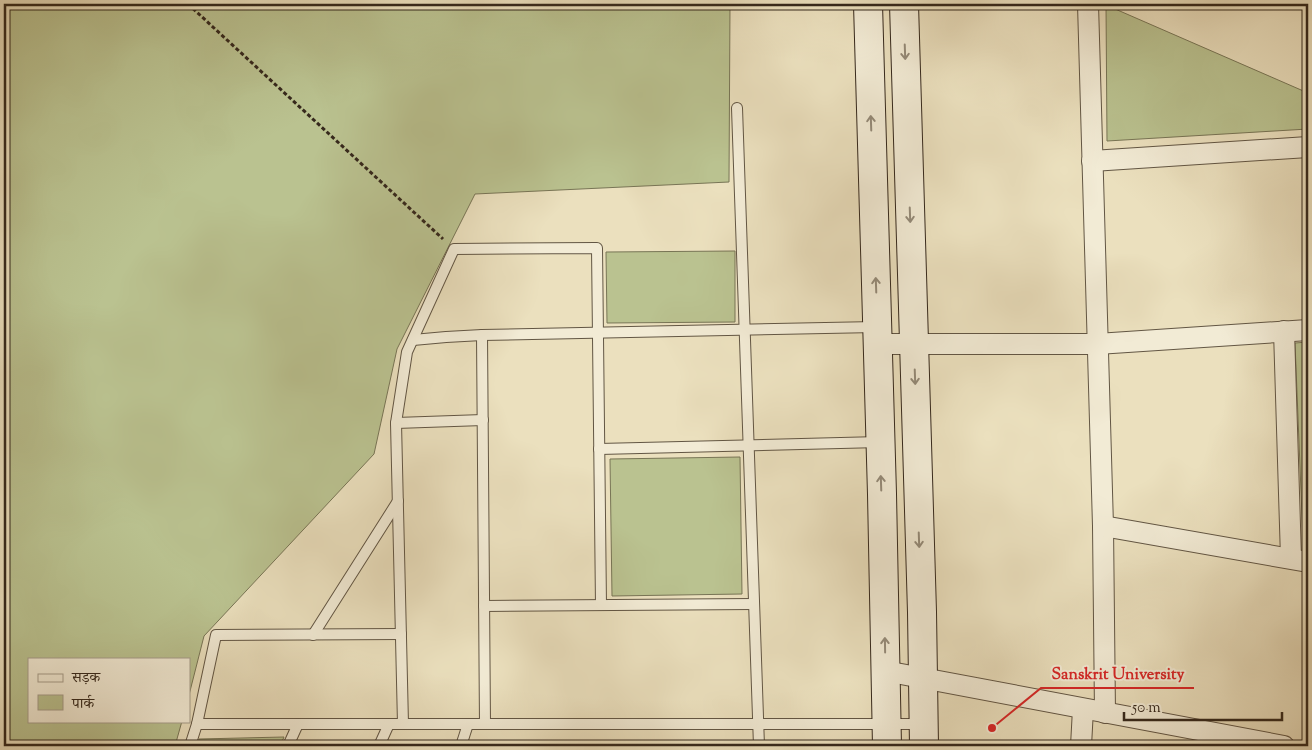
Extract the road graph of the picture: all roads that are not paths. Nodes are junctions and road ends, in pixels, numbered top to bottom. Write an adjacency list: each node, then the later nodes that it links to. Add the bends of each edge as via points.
1 (868, 4): 12 (street, one-way to 1)
2 (904, 4): 14 (street, one-way to 14)
3 (1088, 4): 6 (street)
4 (737, 108): 7 (lane)
5 (1308, 147): 6 (street)
6 (1092, 161): 15 (street)
7 (745, 330): 10 (lane); 12 (lane); 19 (lane)
8 (1308, 330): 9 (street)
9 (1284, 331): 15 (street); 23 (street)
10 (598, 333): 11 (lane); 13 (lane, via 598,248 454,249); 20 (lane)
11 (482, 335): 13 (lane); 16 (lane)
12 (877, 335): 14 (street); 18 (street)
13 (413, 340): 17 (lane, via 407,352)
14 (914, 344): 15 (street); 30 (street, one-way to 30)
15 (1098, 344): 22 (street)
16 (483, 420): 17 (lane); 26 (lane)
17 (396, 423): 21 (lane)
18 (880, 442): 19 (lane); 29 (street, one-way to 18)
19 (749, 445): 20 (lane); 24 (lane)
20 (599, 449): 25 (lane)
21 (398, 501): 27 (lane); 28 (lane)
22 (1103, 526): 23 (street); 32 (street)
23 (1299, 560)
24 (754, 604): 25 (lane); 39 (lane)
25 (601, 605): 26 (lane)
26 (484, 606): 38 (lane)
27 (401, 634): 28 (lane); 36 (lane)
28 (313, 635): 33 (lane, via 216,635)
29 (885, 671): 30 (street); 40 (street)
30 (922, 678): 31 (street); 41 (street)
31 (1083, 709): 32 (street); 47 (street)
32 (1105, 713): 48 (street)
33 (197, 724): 34 (lane); 42 (lane)
34 (298, 724): 35 (lane); 43 (lane)
35 (389, 724): 36 (lane); 44 (lane)
36 (403, 724): 37 (lane)
37 (468, 724): 38 (lane); 45 (lane)
38 (485, 724): 39 (lane)
39 (759, 724): 40 (lane); 46 (lane)
40 (886, 735): 41 (lane)
41 (924, 735)
42 (190, 746)
43 (288, 746)
44 (379, 746)
45 (460, 746)
46 (760, 746)
47 (1081, 746)
48 (1284, 746)

